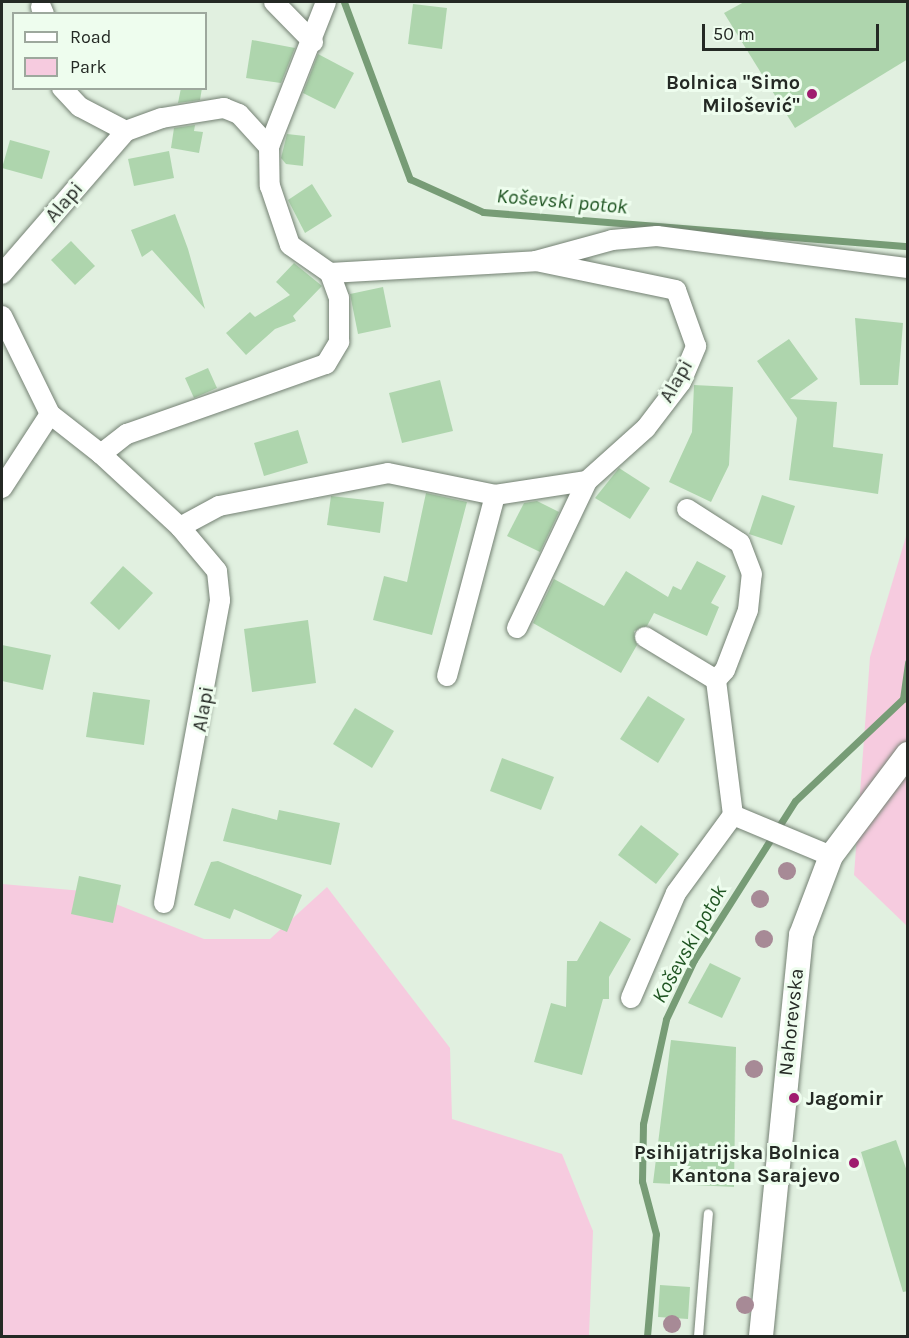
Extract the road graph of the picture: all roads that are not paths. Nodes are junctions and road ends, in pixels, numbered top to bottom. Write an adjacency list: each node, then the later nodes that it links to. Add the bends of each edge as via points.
1 (274, 2): 4 (street)
2 (294, 2): 4 (street)
3 (326, 2): 4 (street)
4 (313, 42): 7 (street)
5 (64, 90): 6 (street, via 80,107)
6 (126, 131): 7 (street, Alapi, via 162,118 224,108 239,114); 11 (street, Alapi)
7 (269, 147): 10 (street, via 270,186 290,245)
8 (536, 261): 9 (street, Alapi, via 612,240 657,236); 10 (street, Alapi); 15 (street, Alapi, via 676,290 696,346 681,382 646,428)
9 (908, 268)
10 (330, 273): 14 (street, via 339,298 339,342 326,364 127,434)
11 (2, 274)
12 (2, 316): 13 (street, Alapi)
13 (50, 414): 14 (street, Alapi); 16 (street)
14 (101, 454): 19 (street, Alapi)
15 (587, 481): 17 (street); 20 (street, Alapi)
16 (2, 488)
17 (495, 495): 19 (street, via 388,473 219,506); 22 (street)
18 (687, 509): 23 (street, via 740,543 752,574 748,610)
19 (180, 527): 27 (street, Alapi, via 217,571 220,600)
20 (517, 627)
21 (645, 637): 23 (street)
22 (447, 676)
23 (716, 680): 25 (street)
24 (908, 754): 26 (street, Nahorevska)
25 (733, 815): 26 (street); 28 (street, via 676,893)
26 (831, 856): 31 (street, Nahorevska, via 801,934 792,988)
27 (164, 903)
28 (631, 998)
29 (708, 1213): 30 (lane)
30 (698, 1336)
31 (761, 1336)

